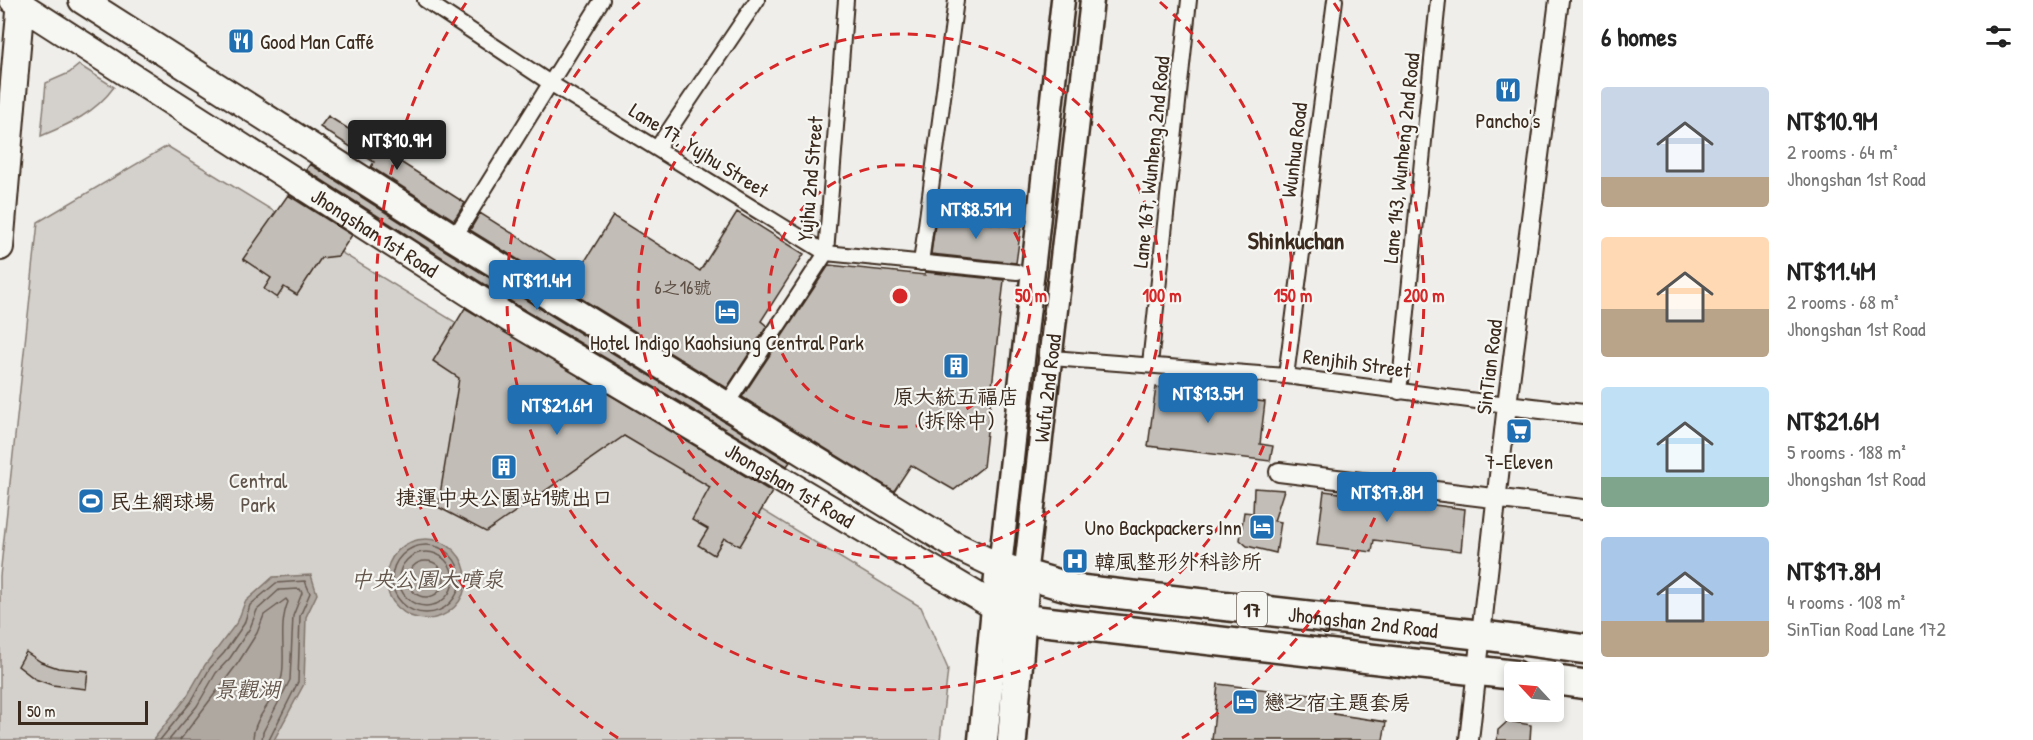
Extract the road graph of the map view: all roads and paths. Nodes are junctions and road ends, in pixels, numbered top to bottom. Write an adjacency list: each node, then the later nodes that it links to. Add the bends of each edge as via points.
1 (82, 0): 17 (main road, Jhongshan 1st Road)
2 (425, 0): 14 (street, Lane 17, Yujhu Street)
3 (602, 0): 14 (street)
4 (757, 0): 15 (street)
5 (846, 0): 19 (street, Yujhu 2nd Street)
6 (956, 0): 20 (street)
7 (1063, 0): 32 (street, Wufu 2nd Road)
8 (1092, 0): 22 (street, Wufu 2nd Road)
9 (1189, 0): 23 (street, Lane 167, Wunheng 2nd Road)
10 (1335, 0): 24 (street, Wunhua Road)
11 (1438, 0): 25 (street, Lane 143, Wunheng 2nd Road)
12 (1559, 0): 27 (street, SinTian Road)
13 (18, 2): 16 (main road); 33 (main road, Jhongshan 1st Road, via 510,320)
14 (550, 82): 15 (street, Lane 17, Yujhu Street); 17 (street)
15 (657, 148): 19 (street, Lane 17, Yujhu Street)
16 (1, 214): 18 (main road)
17 (454, 238): 26 (main road, Jhongshan 1st Road)
18 (0, 247)
19 (826, 253): 20 (street); 26 (street, Yujhu 2nd Street)
20 (921, 263): 21 (street)
21 (1017, 272)
22 (1052, 358): 23 (street, Renjhih Street); 32 (street, Wufu 2nd Road)
23 (1150, 364): 24 (street, Renjhih Street)
24 (1286, 376): 25 (street, Renjhih Street)
25 (1399, 392): 27 (street, Renjhih Street)
26 (726, 405): 32 (main road, Jhongshan 1st Road, via 954,545)
27 (1507, 405): 28 (street, Renjhih Street); 30 (street, SinTian Road)
28 (1583, 414)
29 (1279, 472): 30 (street)
30 (1495, 500): 31 (street); 35 (street, SinTian Road)
31 (1583, 509)
32 (1013, 572): 33 (main road, Wufu 2nd Road); 34 (main road, Wufu 2nd Road); 35 (main road, Jhongshan 2nd Road / 17, via 1075,589)
33 (996, 607): 34 (main road, Jhongshan 1st Road / 17); 41 (main road, Wufu 2nd Road)
34 (1023, 619): 37 (main road, Jhongshan 2nd Road / 17); 42 (main road, Wufu 2nd Road)
35 (1480, 635): 36 (main road, Jhongshan 2nd Road / 17); 37 (street, SinTian Road)
36 (1583, 649)
37 (1478, 671): 38 (main road, Jhongshan 2nd Road / 17); 43 (street, SinTian Road)
38 (1504, 674)
39 (1564, 681): 40 (main road)
40 (1583, 684)
41 (983, 740)
42 (1012, 740)
43 (1469, 740)

